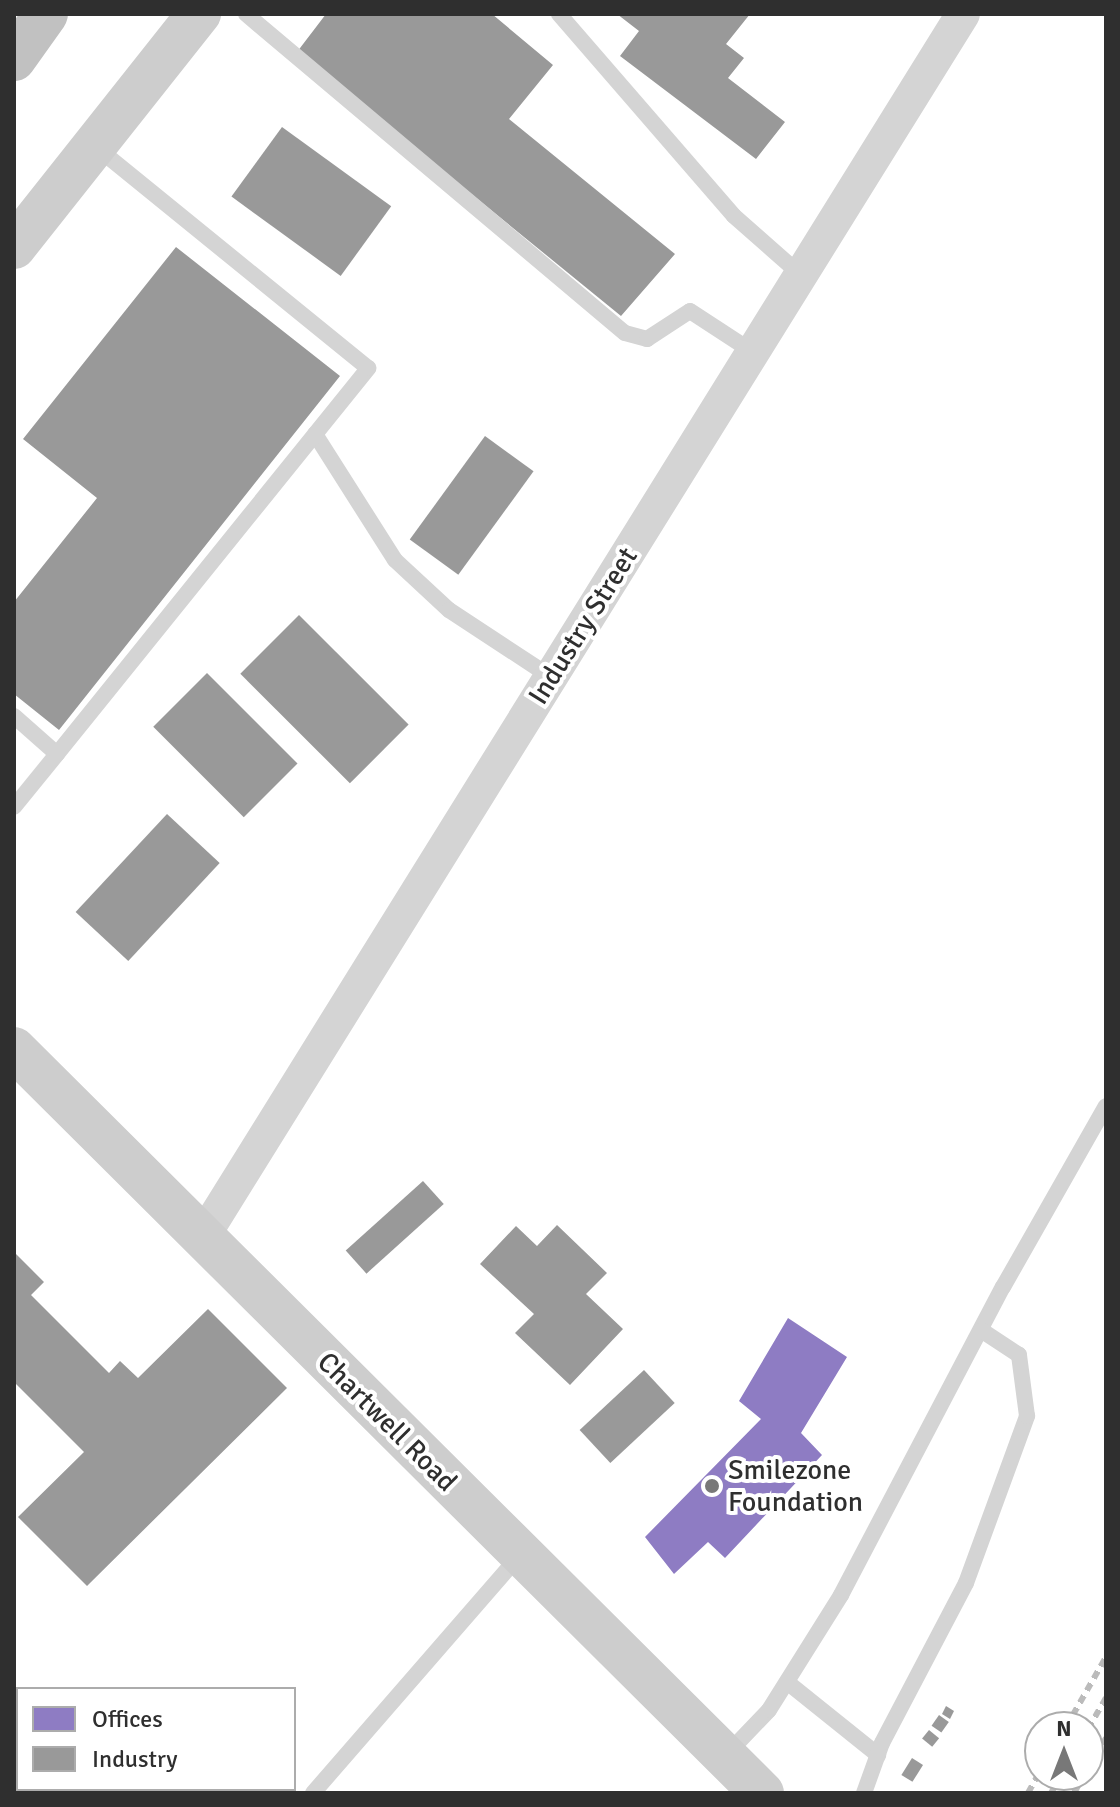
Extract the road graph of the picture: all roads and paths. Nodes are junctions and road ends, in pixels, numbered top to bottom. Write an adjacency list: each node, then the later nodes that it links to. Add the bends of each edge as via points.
1 (24, 14): 7 (highway)
2 (46, 14): 8 (highway)
3 (199, 14): 9 (street)
4 (246, 14): 12 (lane, via 625,333 647,339 690,311)
5 (559, 14): 11 (lane, via 734,216)
6 (963, 14): 11 (street, Industry Street)
7 (14, 30)
8 (14, 59)
9 (94, 145): 10 (street); 13 (lane, via 368,368)
10 (14, 247)
11 (801, 275): 12 (street, Industry Street)
12 (753, 352): 14 (street, Industry Street)
13 (315, 434): 14 (lane, via 395,560 449,610); 16 (lane)
14 (551, 677): 20 (street, Industry Street)
15 (14, 716): 16 (lane)
16 (57, 754): 17 (lane)
17 (14, 807)
18 (14, 1049): 20 (street, Chartwell Road)
19 (1106, 1106): 21 (lane)
20 (202, 1238): 22 (street, Chartwell Road)
21 (981, 1330): 23 (lane, via 841,1595); 24 (lane, via 1019,1355 1027,1416 966,1583)
22 (521, 1554): 25 (street, Chartwell Road); 26 (lane)
23 (787, 1682): 24 (lane); 25 (lane)
24 (878, 1755): 28 (lane)
25 (725, 1757): 27 (street, Chartwell Road)
26 (313, 1793)
27 (762, 1793)
28 (864, 1793)

